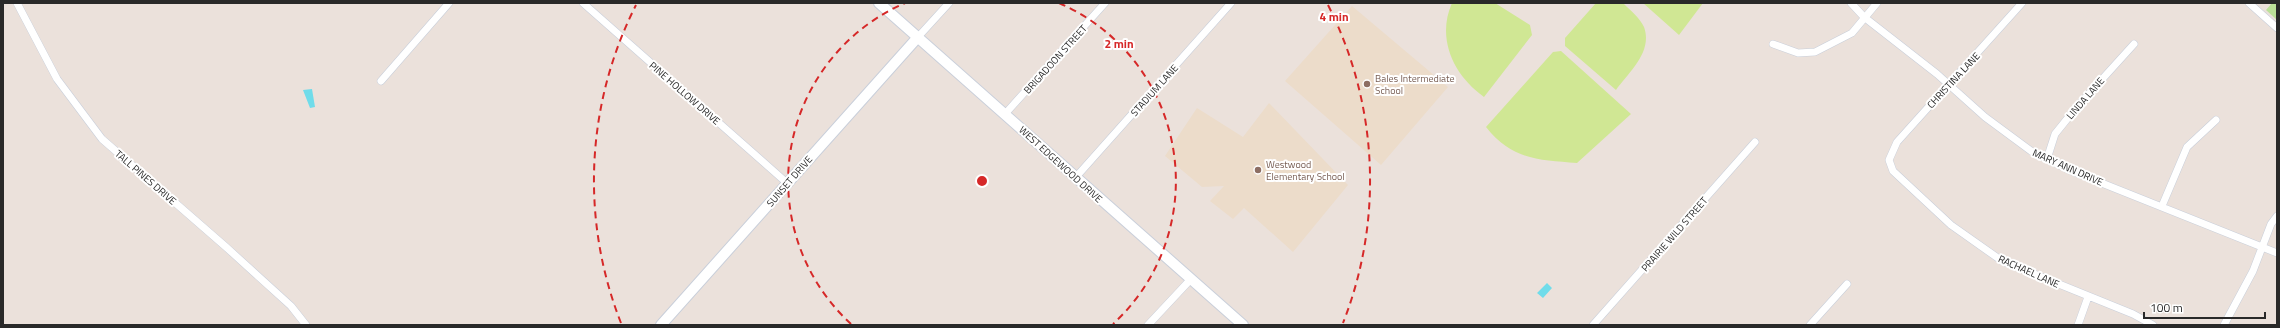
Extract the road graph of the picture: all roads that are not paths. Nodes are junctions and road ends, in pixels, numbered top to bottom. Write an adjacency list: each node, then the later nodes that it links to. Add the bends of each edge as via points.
1 (17, 3): 33 (street, TALL PINES DRIVE, via 57,79 102,139 291,306)
2 (449, 3): 17 (street)
3 (583, 3): 25 (street, PINE HOLLOW DRIVE)
4 (879, 3): 14 (main road, WEST EDGEWOOD DRIVE)
5 (949, 3): 14 (street)
6 (1106, 3): 19 (street, BRIGADOON STREET)
7 (1231, 3): 24 (street, STADIUM LANE)
8 (1852, 3): 12 (street, MARY ANN DRIVE)
9 (1877, 3): 12 (street)
10 (2022, 3): 18 (street, CHRISTINA LANE)
11 (2249, 3): 13 (street)
12 (1864, 17): 15 (street, via 1852,33 1815,52 1798,53); 18 (street, MARY ANN DRIVE)
13 (2277, 28)
14 (918, 37): 19 (main road, WEST EDGEWOOD DRIVE); 25 (main road, SUNSET DRIVE)
15 (1773, 44)
16 (2134, 44): 22 (street, LINDA LANE, via 2055,134)
17 (381, 81)
18 (1948, 85): 22 (street, MARY ANN DRIVE, via 1985,117 2031,151); 23 (street, CHRISTINA LANE, via 1897,142)
19 (1005, 114): 24 (main road, WEST EDGEWOOD DRIVE)
20 (2216, 120): 26 (street, via 2188,146)
21 (1755, 142): 37 (street, PRAIRIE WILD STREET)
22 (2047, 159): 26 (street, MARY ANN DRIVE)
23 (1889, 160): 32 (street, RACHAEL LANE, via 1893,170 1951,225 2002,261)
24 (1076, 177): 30 (main road, WEST EDGEWOOD DRIVE)
25 (787, 183): 34 (main road, SUNSET DRIVE)
26 (2162, 206): 28 (street, MARY ANN DRIVE)
27 (2277, 216): 28 (street)
28 (2262, 247): 29 (street, MARY ANN DRIVE); 41 (street, via 2253,271)
29 (2277, 253)
30 (1191, 279): 35 (street); 36 (main road, WEST EDGEWOOD DRIVE)
31 (1847, 284): 38 (street)
32 (2088, 297): 39 (street); 40 (street, RACHAEL LANE, via 2133,314)
33 (306, 325)
34 (661, 325)
35 (1148, 325)
36 (1243, 325)
37 (1593, 325)
38 (1810, 325)
39 (2078, 325)
40 (2153, 325)
41 (2224, 325)

